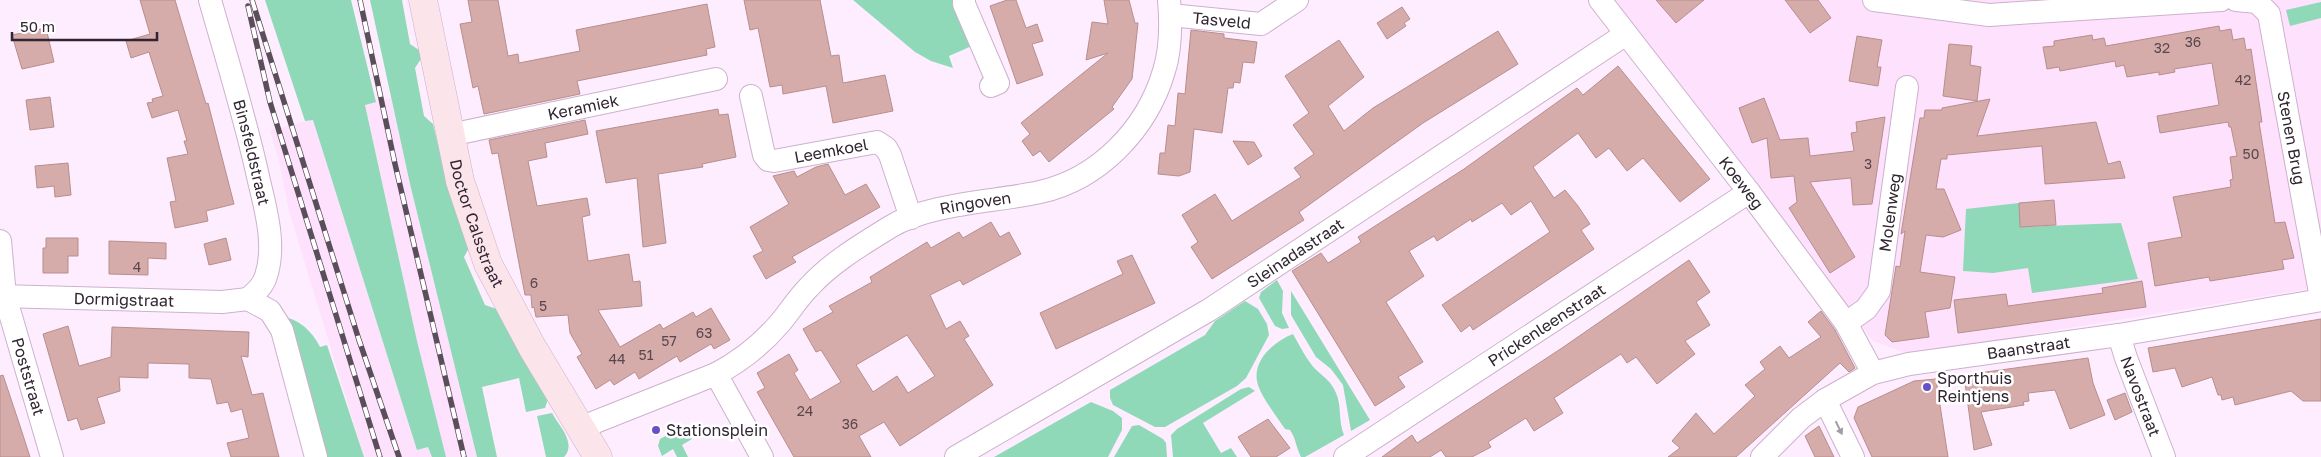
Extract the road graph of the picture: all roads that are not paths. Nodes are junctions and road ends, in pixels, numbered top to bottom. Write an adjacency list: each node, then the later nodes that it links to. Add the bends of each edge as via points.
1 (210, 0): 21 (street, Binsfeldstraat, via 247,130 269,234 270,256 266,276 260,289)
2 (423, 0): 15 (street, Doctor Calsstraat)
3 (964, 0): 12 (street, via 998,83)
4 (1297, 0): 9 (street, Tasveld, via 1261,24)
5 (1600, 0): 10 (street, Koeweg)
6 (1874, 0): 7 (street, via 1989,15)
7 (2221, 0)
8 (2236, 0): 20 (street, Stenen Brug, via 2257,2 2269,14)
9 (1170, 8): 17 (street, Ringoven, via 1164,71 1147,112 1128,138 1103,162 1056,188)
10 (1626, 34): 16 (street, Koeweg); 31 (street, Sleinadastraat, via 1209,310)
11 (716, 79): 15 (street, Keramiek)
12 (991, 86)
13 (1907, 87): 22 (street, Molenweg, via 1879,291 1866,309)
14 (751, 96): 17 (street, Leemkoel, via 764,155 768,160 877,142 886,148)
15 (450, 135): 27 (street, Doctor Calsstraat, via 460,181 488,264)
16 (1749, 192): 22 (street, Koeweg); 32 (street, Prickenleenstraat)
17 (910, 218): 25 (street, Ringoven, via 894,224 848,253 809,287 754,349)
18 (0, 241): 19 (street, Poststraat)
19 (3, 296): 21 (street, Dormigstraat); 28 (street, Poststraat)
20 (2321, 299): 23 (street, Baanstraat)
21 (248, 300): 29 (street, via 270,311 282,330)
22 (1846, 323): 24 (street, Koeweg)
23 (2119, 335): 24 (street, Baanstraat, via 1908,364); 35 (street, Navostraat)
24 (1873, 373): 26 (street, Baanstraat)
25 (716, 374): 27 (street); 30 (street)
26 (1825, 400): 33 (street, Baanstraat, via 1801,418); 34 (street, one-way to 34)
27 (589, 448)
28 (52, 457)
29 (316, 457)
30 (762, 457)
31 (956, 457)
32 (1345, 457)
33 (1762, 457)
34 (1853, 457)
35 (2164, 457)

